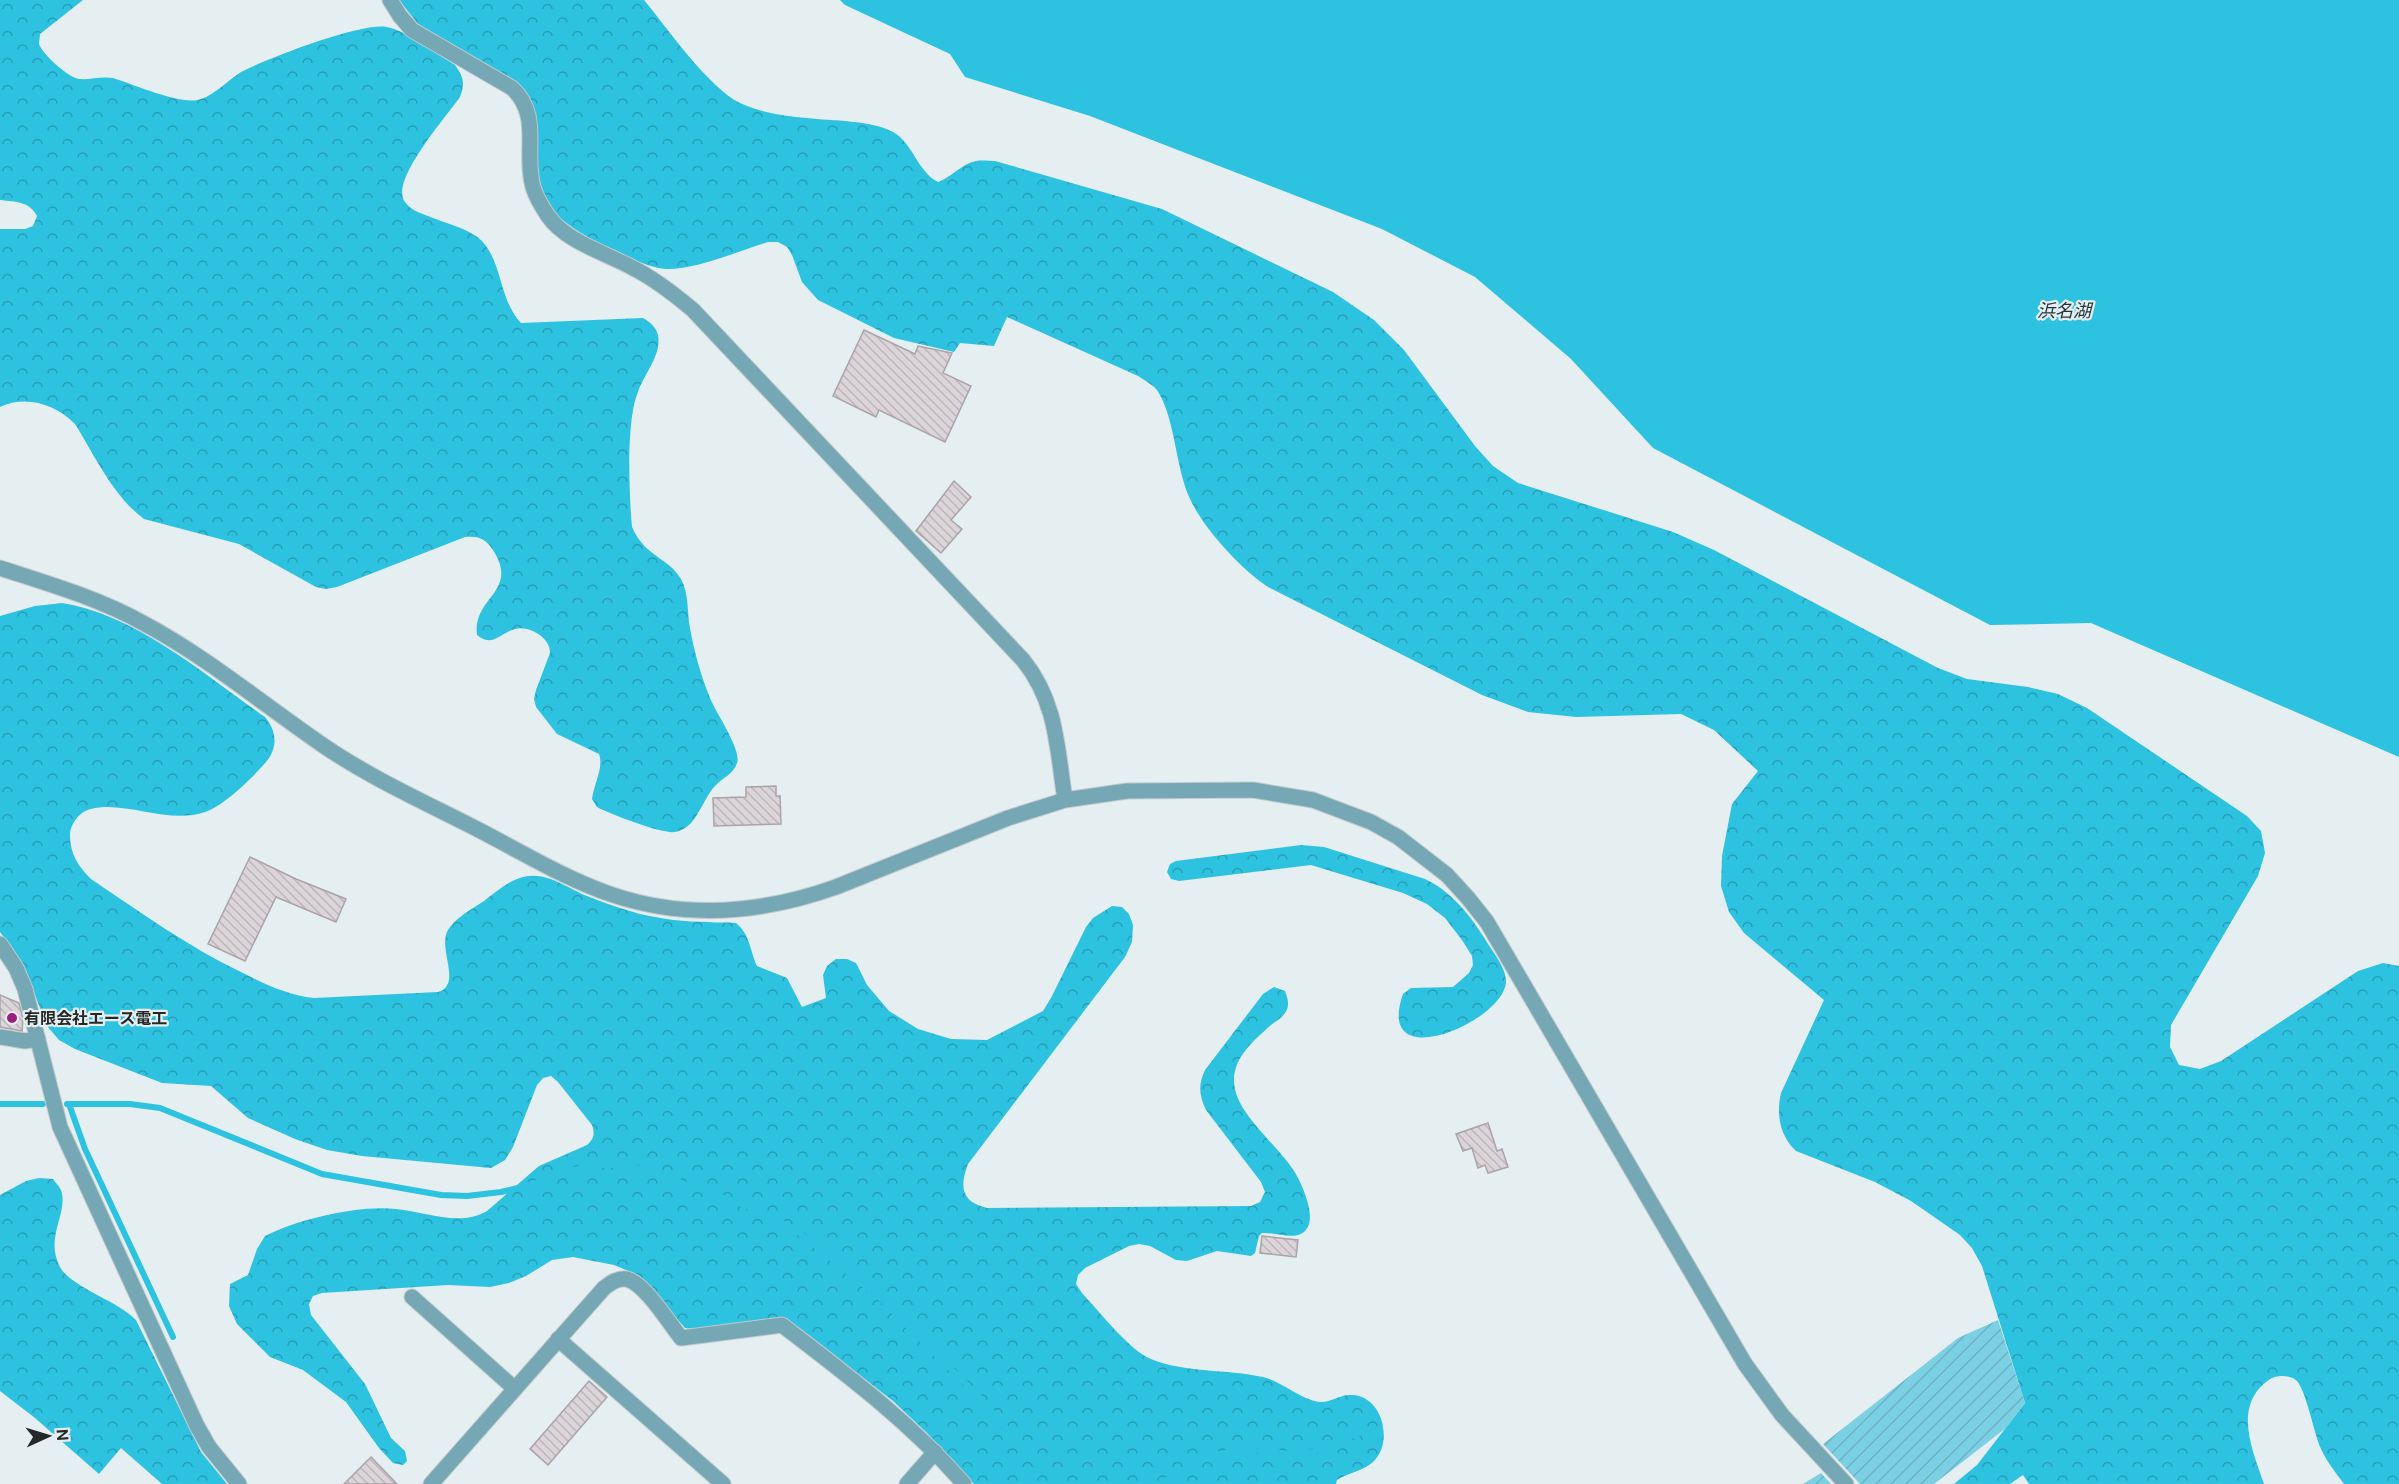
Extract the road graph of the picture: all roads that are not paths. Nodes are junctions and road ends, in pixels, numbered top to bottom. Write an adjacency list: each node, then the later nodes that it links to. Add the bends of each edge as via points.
1 (390, 0): 3 (street, via 412,30 521,97 530,120 533,186 549,218 578,240 655,280 693,310 1023,660 1043,688 1049,705)
2 (0, 568): 3 (street, via 87,596 144,623 378,779 582,883 644,904 709,912 784,903)
3 (1065, 800): 16 (street, via 1127,791 1222,789 1283,793 1371,822 1415,849 1447,875 1481,914 1504,949 1745,1364 1782,1415)
4 (0, 944): 6 (street, via 25,989)
5 (0, 1037): 6 (street)
6 (38, 1039): 12 (street, via 51,1097 71,1155 197,1426)
7 (412, 1297): 9 (street)
8 (558, 1339): 9 (street); 10 (street, via 604,1288 624,1279 643,1289 681,1338 782,1325 888,1407); 13 (street)
9 (515, 1389): 11 (street)
10 (935, 1452): 14 (street); 15 (street)
11 (440, 1481)
12 (239, 1484)
13 (723, 1484)
14 (907, 1484)
15 (964, 1484)
16 (1846, 1484)

